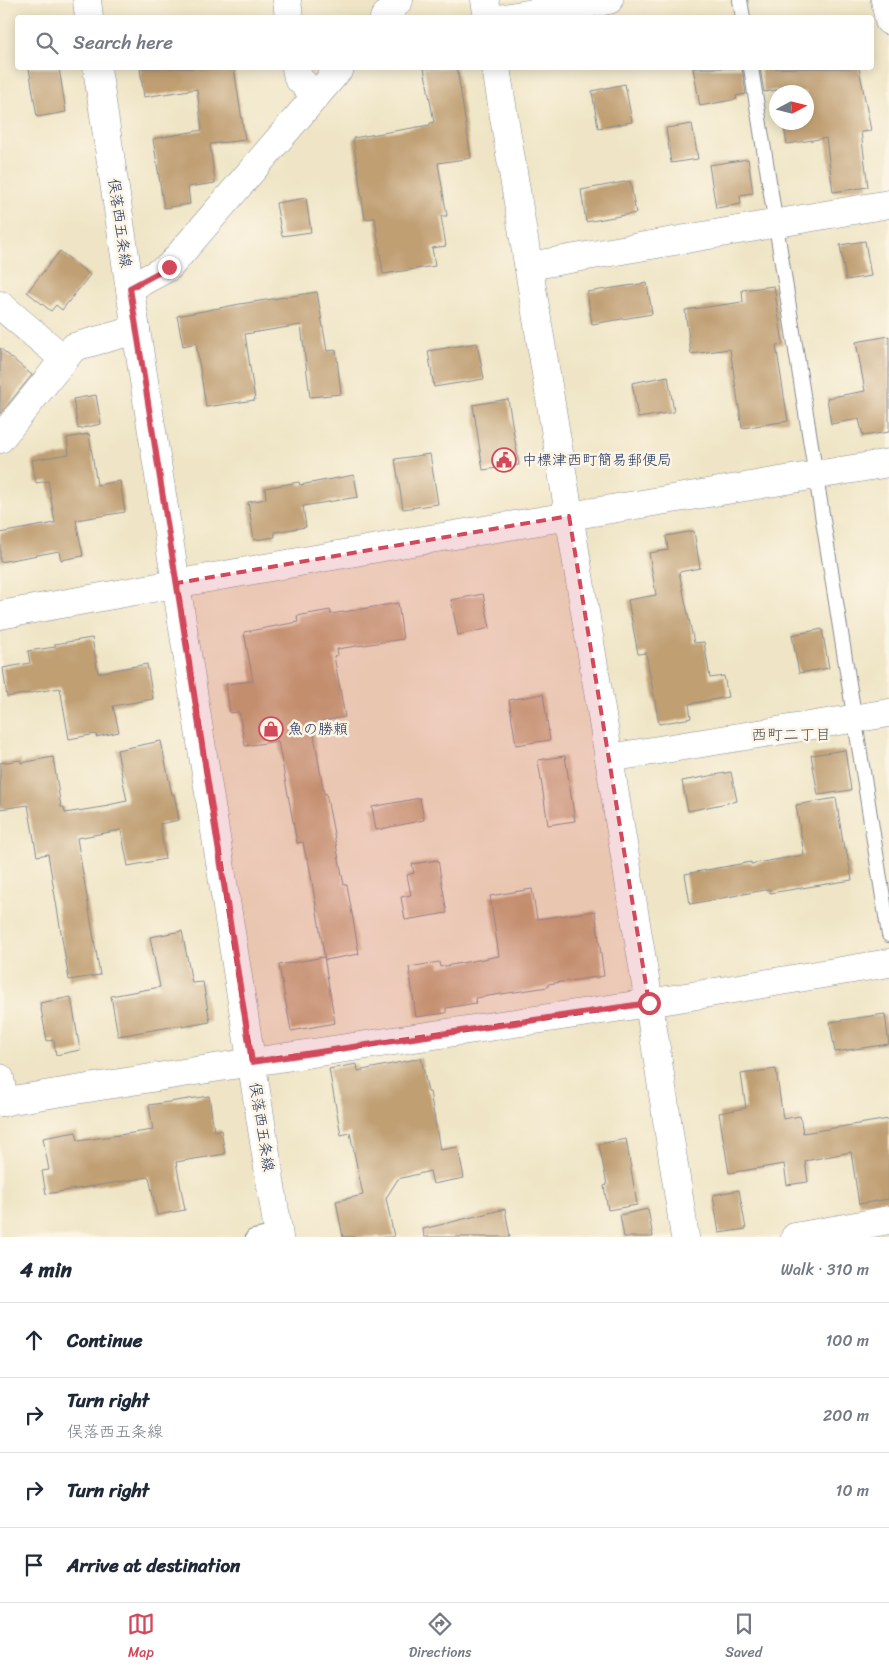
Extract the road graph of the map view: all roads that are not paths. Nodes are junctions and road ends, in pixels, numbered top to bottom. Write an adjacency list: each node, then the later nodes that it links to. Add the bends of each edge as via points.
1 (87, 0): 9 (street)
2 (287, 0): 10 (street)
3 (399, 0): 11 (street)
4 (485, 0): 12 (street)
5 (608, 0): 8 (street)
6 (740, 0): 14 (lane)
7 (886, 0): 15 (street)
8 (566, 3): 13 (street)
9 (89, 15)
10 (289, 15)
11 (386, 15)
12 (488, 15)
13 (516, 15)
14 (742, 15)
15 (889, 21)
16 (97, 70): 25 (street, 俣落西五条線)
17 (296, 70): 21 (street, via 298,78)
18 (338, 70): 21 (street)
19 (496, 70): 24 (street)
20 (751, 70): 23 (lane)
21 (316, 96): 25 (street, via 169,267)
22 (889, 204): 23 (street)
23 (776, 223): 24 (street); 31 (lane)
24 (528, 266): 32 (street)
25 (130, 288): 27 (street, 俣落西五条線)
26 (0, 305): 28 (street)
27 (136, 330): 28 (street, via 74,347); 33 (street, 俣落西五条線)
28 (64, 359): 29 (street)
29 (0, 439)
30 (889, 463): 31 (street)
31 (815, 476): 32 (street); 36 (lane)
32 (570, 516): 33 (street); 37 (street)
33 (177, 583): 34 (street); 41 (street, 俣落西五条線)
34 (0, 615)
35 (889, 713): 36 (street)
36 (856, 718): 37 (street); 38 (lane)
37 (609, 758): 40 (street)
38 (889, 935)
39 (889, 963): 40 (street)
40 (649, 1003): 41 (street); 45 (street)
41 (252, 1062): 42 (street); 44 (street, 俣落西五条線)
42 (1, 1094)
43 (889, 1220): 46 (street)
44 (270, 1235)
45 (685, 1237)
46 (795, 1237)

